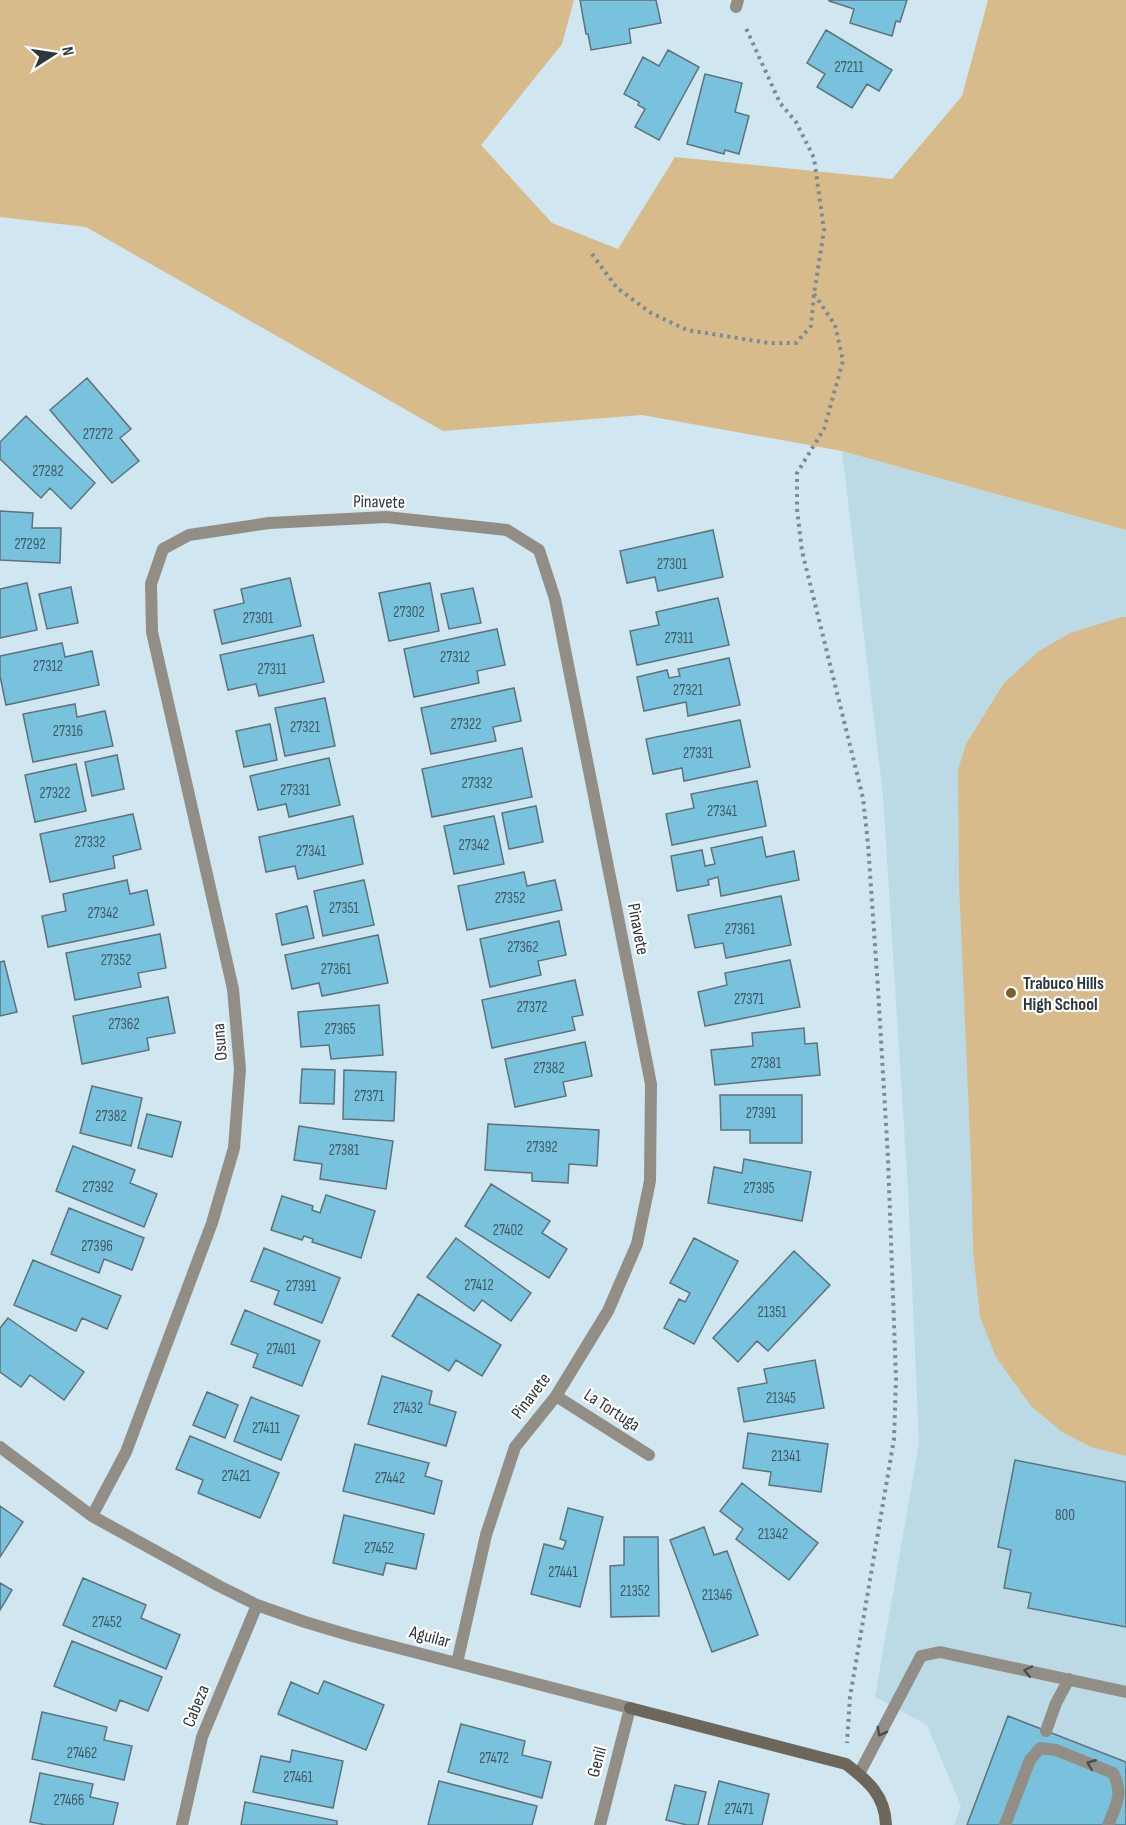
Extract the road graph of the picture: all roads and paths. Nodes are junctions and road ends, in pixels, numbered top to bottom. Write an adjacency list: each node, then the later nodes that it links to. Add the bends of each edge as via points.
1 (737, 3): 3 (path, via 780,103 796,122 814,158 824,230)
2 (592, 254): 3 (path, via 617,288 651,313 687,330 769,343 796,343 812,326)
3 (814, 294): 15 (path, via 835,325 843,361 824,429 797,473 798,509 802,551 863,798 888,1147 896,1379 894,1439 850,1697)
4 (163, 549): 5 (street, Pinavete, via 189,535 269,523 386,517 507,530 539,550 555,599 651,1084 650,1180 637,1244 608,1311); 8 (street, Osuna, via 151,584 152,632 233,989 240,1069 234,1148 212,1223 126,1452)
5 (556, 1395): 7 (street, La Tortuga); 10 (street, Pinavete, via 515,1447 486,1535)
6 (0, 1447): 8 (street, Aguilar)
7 (649, 1455)
8 (92, 1516): 9 (street, Aguilar)
9 (257, 1605): 10 (street, Aguilar); 17 (street, Cabeza, via 202,1737)
10 (457, 1663): 13 (street, Aguilar)
11 (1069, 1679): 12 (street); 14 (street); 16 (street, one-way to 16, via 940,1652 921,1656)
12 (1126, 1692)
13 (630, 1708): 15 (street, Aguilar); 18 (street, Genil)
14 (1046, 1731)
15 (846, 1764): 16 (street, Aguilar)
16 (859, 1774): 19 (street, Aguilar, via 878,1792)
17 (182, 1825)
18 (600, 1825)
19 (886, 1825)
20 (1005, 1825): 21 (street, one-way to 20, via 1119,1784 1113,1773 1056,1750 1040,1748 1030,1760)
21 (1108, 1825)

